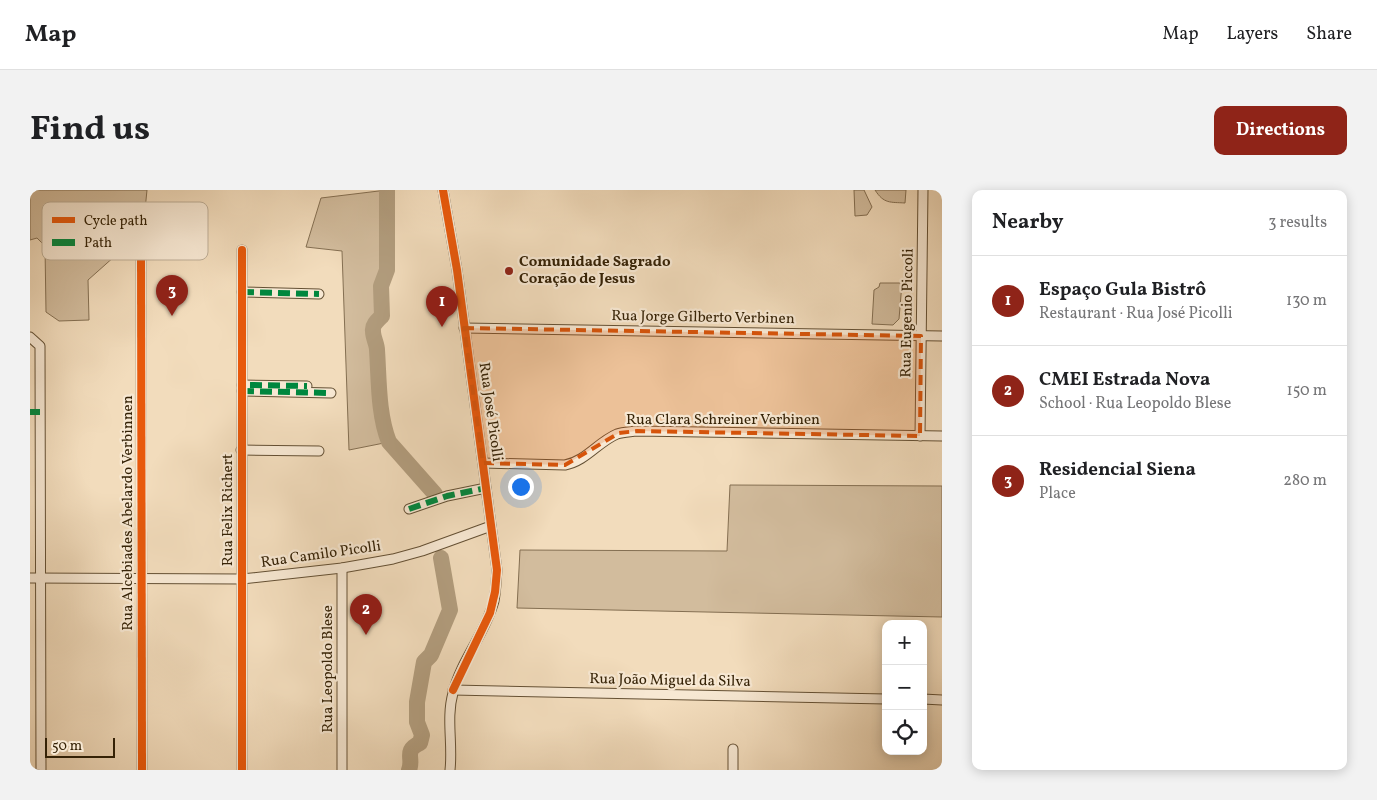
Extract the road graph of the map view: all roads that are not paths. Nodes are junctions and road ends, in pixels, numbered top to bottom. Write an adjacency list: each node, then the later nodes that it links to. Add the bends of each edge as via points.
1 (443, 190): 7 (street, Rua José Picolli)
2 (923, 190): 8 (street, Rua Eugenio Piccoli)
3 (242, 250): 5 (street, Rua Felix Richert)
4 (141, 260): 28 (street, Rua Alcebiades Abelardo Verbinnen)
5 (242, 289): 6 (street); 12 (street, Rua Felix Richert)
6 (318, 291)
7 (464, 328): 8 (street, Rua Jorge Gilberto Verbinen); 20 (street, Rua José Picolli)
8 (921, 336): 9 (street, Rua Jorge Gilberto Verbinen); 16 (street, Rua Eugenio Piccoli)
9 (942, 336)
10 (30, 337): 15 (street, via 40,346)
11 (307, 386): 12 (street)
12 (242, 388): 13 (street); 18 (street, Rua Felix Richert)
13 (331, 393)
14 (30, 412): 15 (street)
15 (40, 412): 26 (street)
16 (920, 436): 17 (street, Rua Clara Schreiner Verbinen); 20 (street, Rua Clara Schreiner Verbinen, via 637,431 618,433 575,463 566,465)
17 (942, 436)
18 (241, 450): 19 (street); 27 (street, Rua Felix Richert)
19 (319, 451)
20 (483, 463): 21 (street, Rua José Picolli)
21 (486, 488): 22 (street, via 447,496); 23 (street, Rua José Picolli)
22 (409, 509)
23 (491, 526): 24 (street, Rua Camilo Picolli, via 422,551); 29 (street, Rua José Picolli, via 497,570 496,592 485,625)
24 (342, 568): 27 (street, Rua Camilo Picolli); 37 (street, Rua Leopoldo Blese)
25 (30, 578): 26 (street, Rua Camilo Picolli)
26 (41, 578): 28 (street, Rua Camilo Picolli); 34 (street)
27 (242, 579): 28 (street, Rua Camilo Picolli); 36 (street, Rua Felix Richert)
28 (142, 580): 35 (street, Rua Alcebiades Abelardo Verbinnen)
29 (454, 690): 30 (street, Rua João Miguel da Silva); 38 (street, Rua José Picolli, via 450,711)
30 (882, 699)
31 (927, 699): 32 (street)
32 (942, 700)
33 (733, 749): 39 (street)
34 (41, 770)
35 (142, 770)
36 (242, 770)
37 (342, 770)
38 (450, 770)
39 (733, 770)

